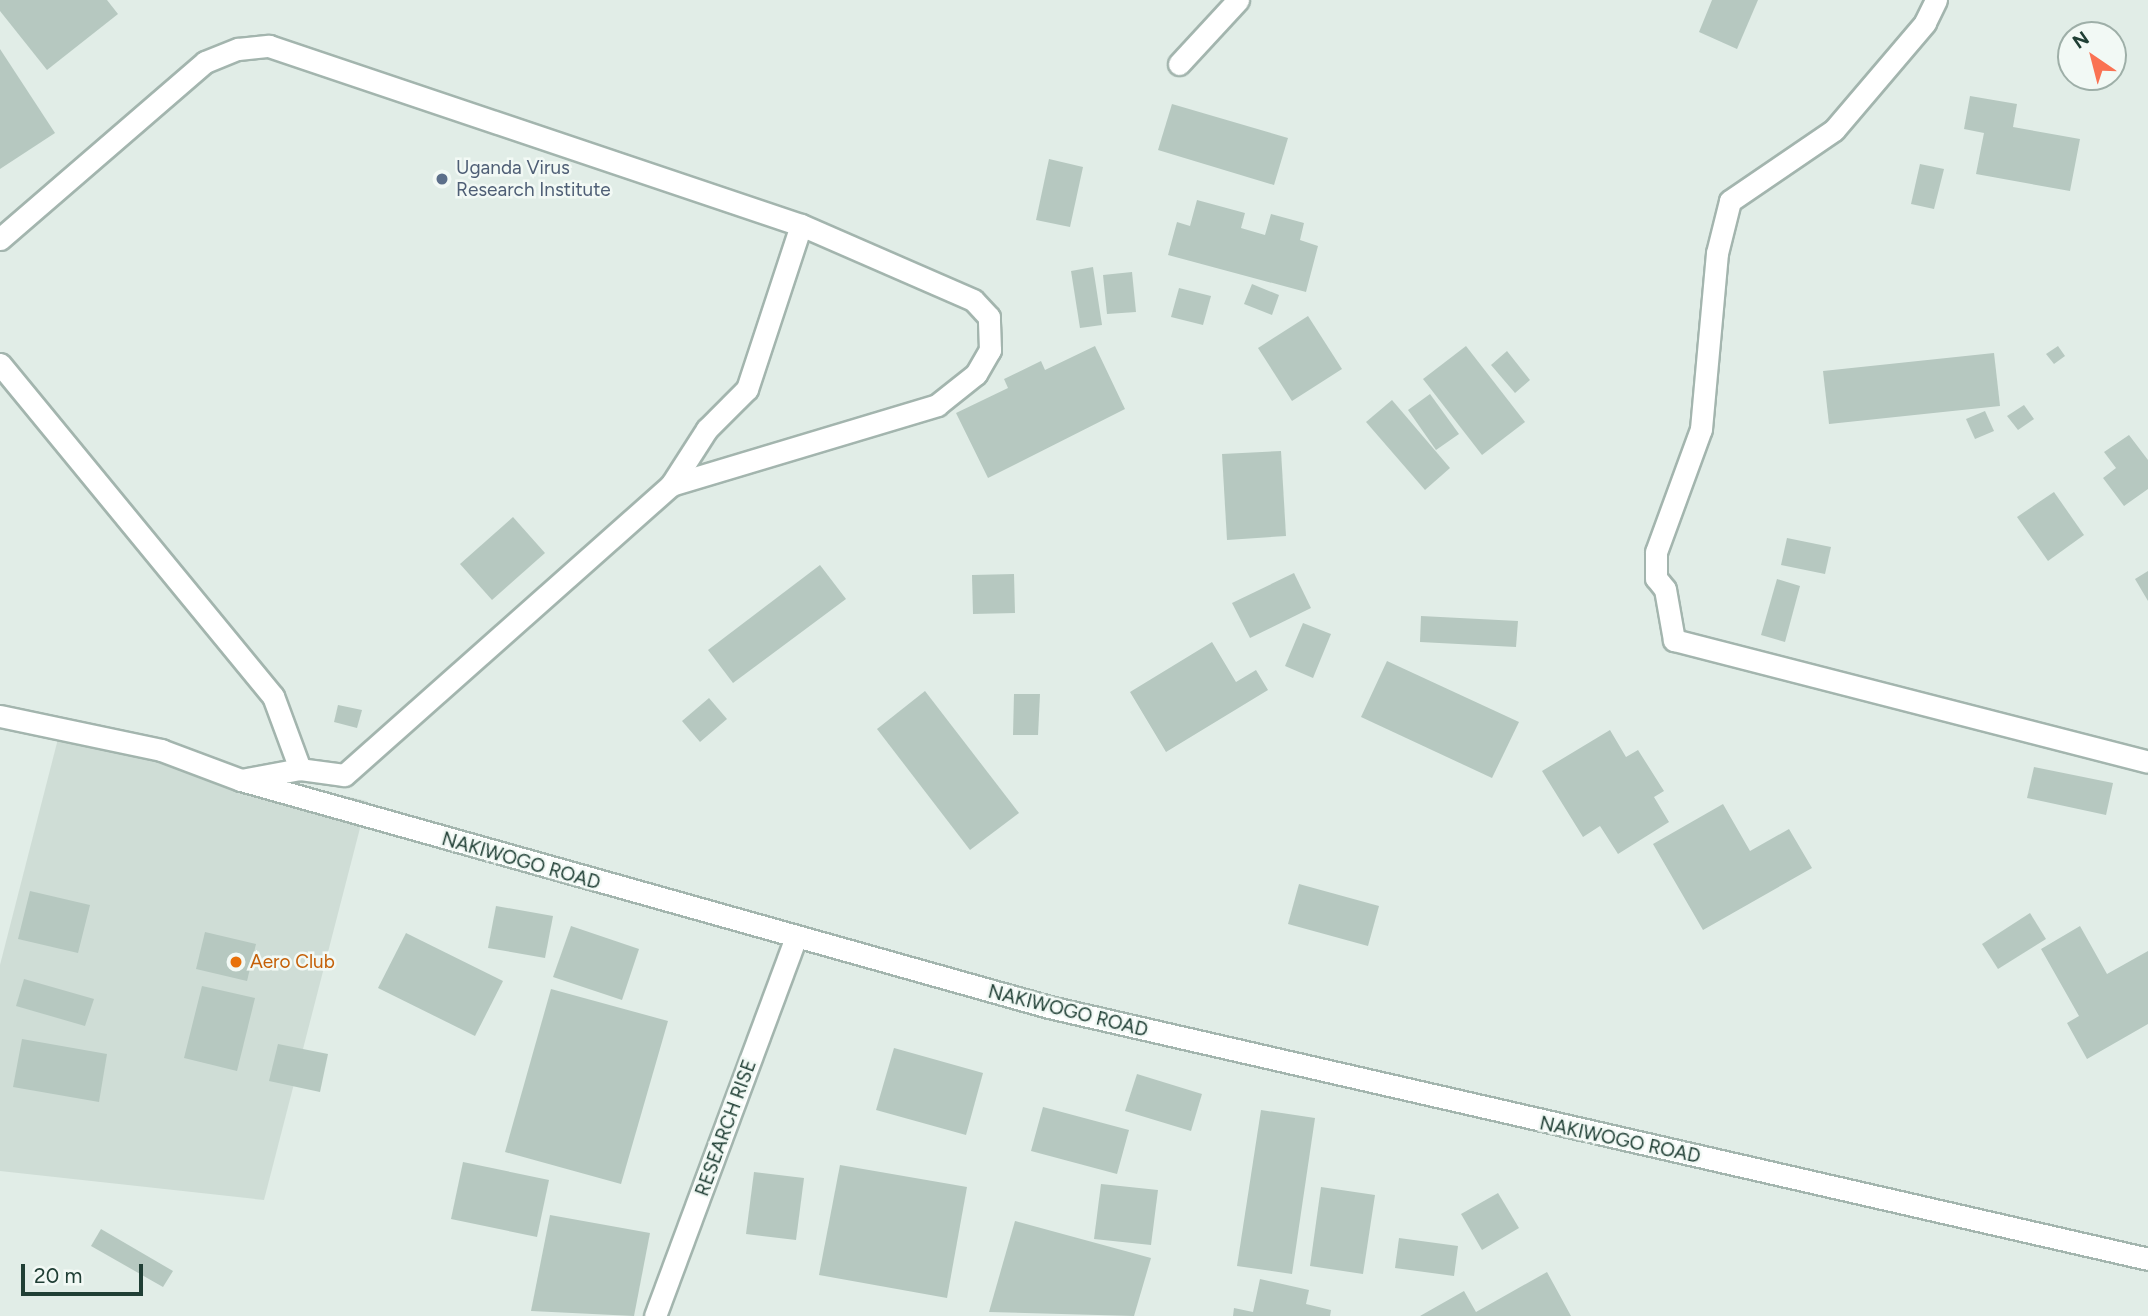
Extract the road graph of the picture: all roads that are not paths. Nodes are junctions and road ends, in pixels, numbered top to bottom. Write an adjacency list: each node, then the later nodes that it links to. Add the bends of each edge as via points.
1 (1238, 0): 3 (street)
2 (1936, 0): 9 (street, via 1925,23 1834,130 1730,201 1717,253 1700,429 1656,552 1656,578 1665,589 1674,640)
3 (1179, 64)
4 (801, 225): 5 (street, via 269,46 238,49 205,62); 7 (street, via 747,389 707,429); 7 (street, via 973,300 989,317 990,350 976,374 937,405)
5 (0, 239)
6 (0, 364): 10 (street, via 273,696)
7 (671, 485): 10 (street, via 344,775)
8 (0, 716): 11 (street, NAKIWOGO ROAD, via 161,750)
9 (2148, 762)
10 (300, 769): 11 (street)
11 (241, 780): 12 (street, NAKIWOGO ROAD)
12 (795, 940): 13 (street, NAKIWOGO ROAD, via 1389,1090); 14 (street, RESEARCH RISE)
13 (2148, 1259)
14 (655, 1316)

